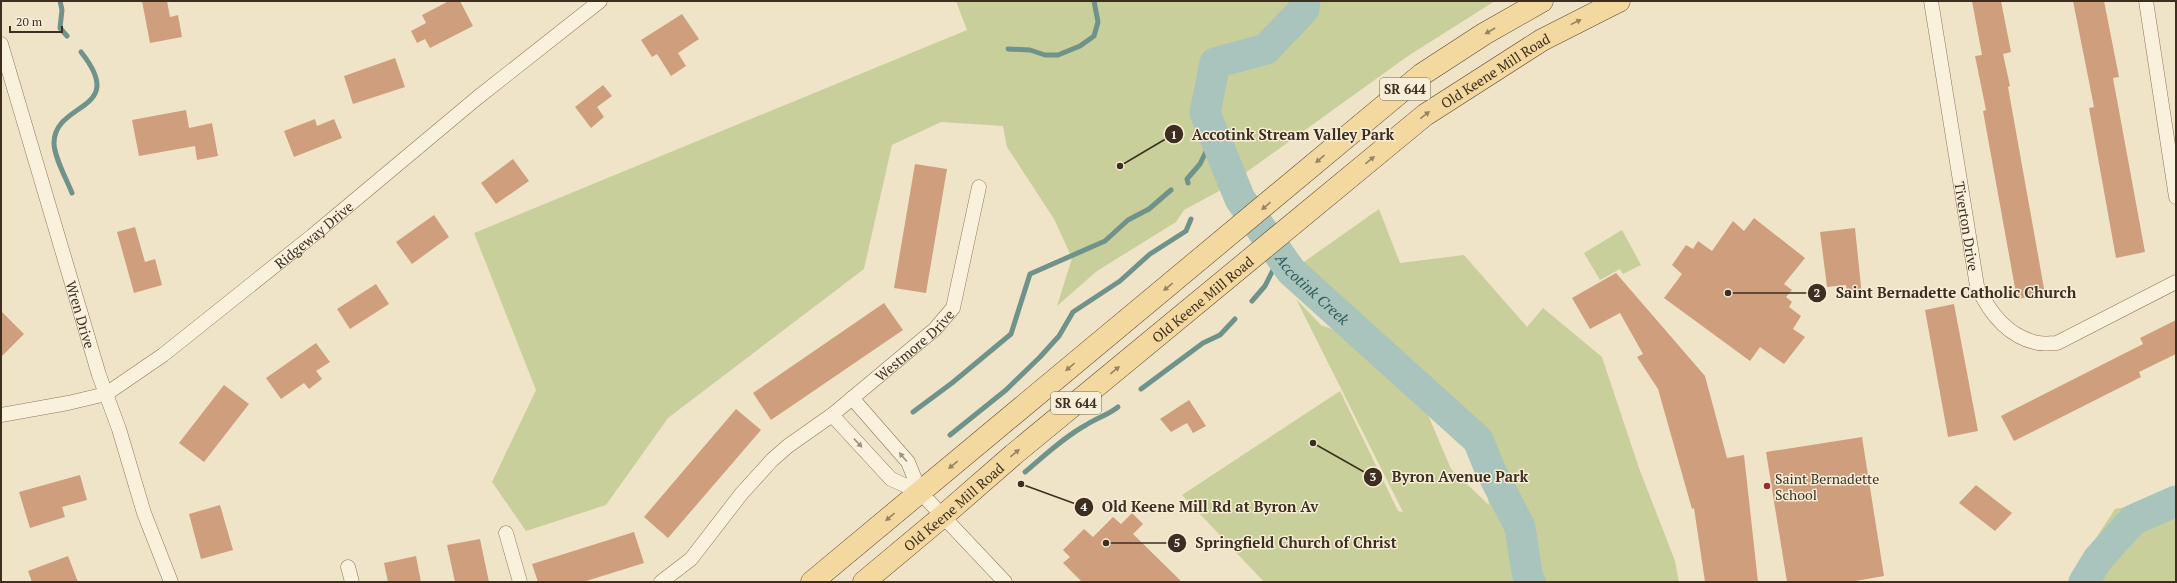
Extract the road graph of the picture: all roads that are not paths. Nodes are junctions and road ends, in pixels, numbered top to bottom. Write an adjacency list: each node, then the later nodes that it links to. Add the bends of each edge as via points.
1 (600, 1): 10 (street, Ridgeway Drive, via 477,98 185,339)
2 (1542, 1): 14 (main road, SR 644, one-way to 14, via 1484,34 1421,76)
3 (1619, 1): 15 (main road, Old Keene Mill Road / SR 644, one-way to 3, via 1018,450 1425,115 1542,40)
4 (1931, 1): 9 (street, Tiverton Drive, via 1977,286 1985,304 1997,320 2018,335 2038,343 2057,343)
5 (2146, 1): 8 (street)
6 (1, 44): 10 (street, Wren Drive)
7 (979, 187): 11 (street, Westmore Drive, via 953,308 935,329)
8 (2176, 197)
9 (2176, 282)
10 (106, 394): 12 (street, Ridgeway Drive); 18 (street, Wren Drive, via 144,512)
11 (852, 398): 13 (street, Westmore Drive); 14 (street, one-way to 11, via 908,462)
12 (1, 415)
13 (832, 415): 14 (street, one-way to 14, via 891,479); 21 (street, Westmore Drive, via 772,460 742,493 691,559)
14 (920, 492): 15 (street); 22 (main road, SR 644, one-way to 22)
15 (943, 516): 23 (main road, Old Keene Mill Road / SR 644); 24 (street)
16 (506, 533): 20 (street)
17 (348, 567): 19 (street)
18 (171, 582)
19 (352, 582)
20 (520, 582)
21 (661, 582)
22 (812, 582)
23 (864, 582)
24 (1005, 582)

